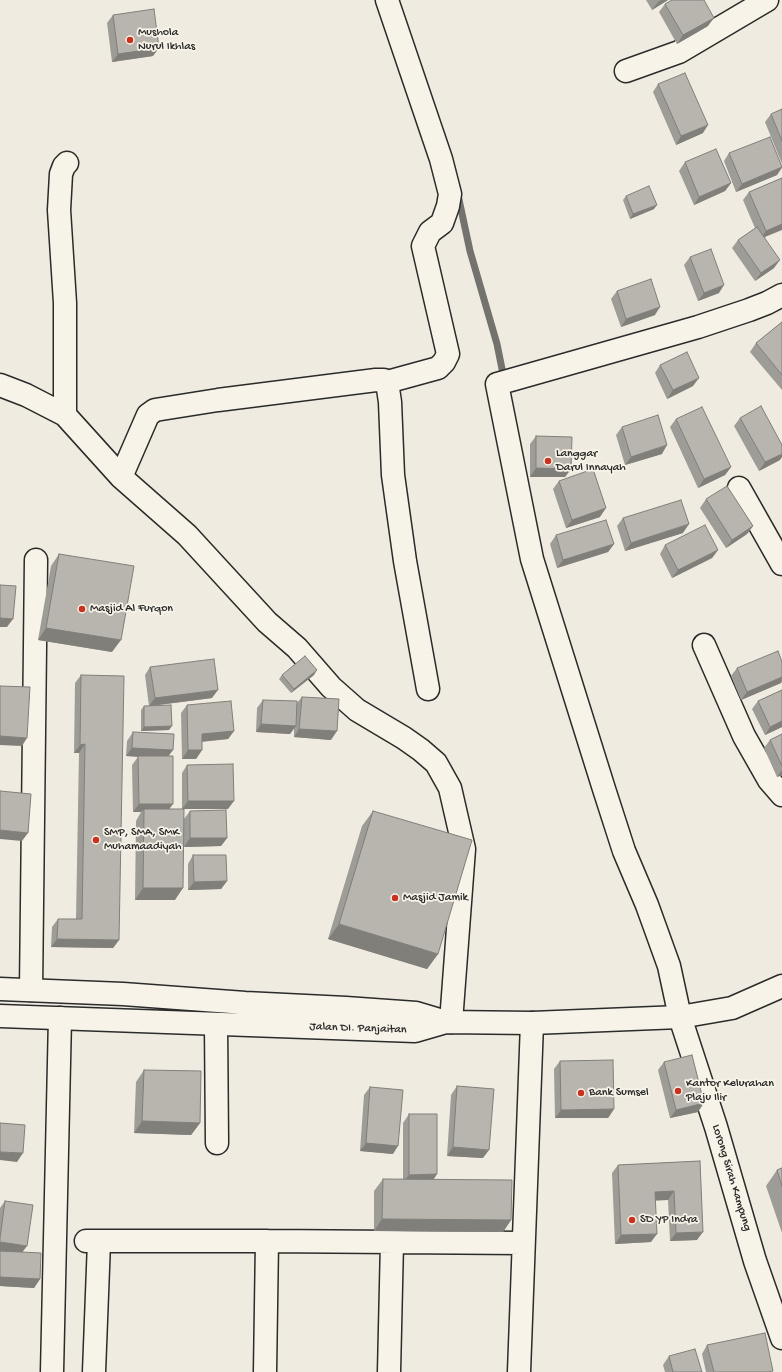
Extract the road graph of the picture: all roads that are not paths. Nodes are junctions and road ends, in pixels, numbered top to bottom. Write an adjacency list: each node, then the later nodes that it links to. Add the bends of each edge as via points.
1 (387, 0): 6 (street, via 441,159 450,194 442,223 430,232 423,246 448,354 438,368)
2 (767, 0): 3 (street, via 679,52)
3 (626, 71)
4 (67, 163): 8 (street, via 61,174 59,210)
5 (782, 295): 20 (street, Lorong Sirah Kampung, via 749,310 691,330 497,384 532,559 610,810 669,966)
6 (387, 382): 9 (street, via 382,379 155,410 148,415); 14 (street, via 393,475 405,561)
7 (0, 385): 8 (street)
8 (66, 415): 9 (street)
9 (121, 477): 22 (street, via 187,535 267,622 297,648 331,687 357,710 404,738 436,763 450,788 464,848)
10 (739, 488): 12 (street)
11 (36, 560): 18 (street)
12 (782, 564)
13 (704, 645): 15 (street, via 744,736 769,780)
14 (428, 689)
15 (782, 795)
16 (782, 986): 20 (street, Jalan DI. Panjaitan, via 732,1008)
17 (0, 989): 18 (street)
18 (31, 990): 22 (street, via 416,1013)
19 (0, 1016): 21 (street, Jalan DI. Panjaitan)
20 (680, 1017): 23 (street, Jalan DI. Panjaitan); 29 (street, Lorong Sirah Kampung, via 716,1127 755,1261)
21 (60, 1018): 24 (street, Jalan DI. Panjaitan); 30 (street)
22 (449, 1022): 23 (street, Jalan DI. Panjaitan); 24 (street, Jalan DI. Panjaitan, via 415,1031)
23 (532, 1023): 28 (street)
24 (216, 1024): 25 (street)
25 (217, 1143)
26 (267, 1241): 27 (street); 31 (street, via 93,1242); 32 (street)
27 (392, 1242): 28 (street); 33 (street)
28 (523, 1242): 34 (street)
29 (782, 1338)
30 (52, 1372)
31 (94, 1372)
32 (265, 1372)
33 (389, 1372)
34 (519, 1372)

